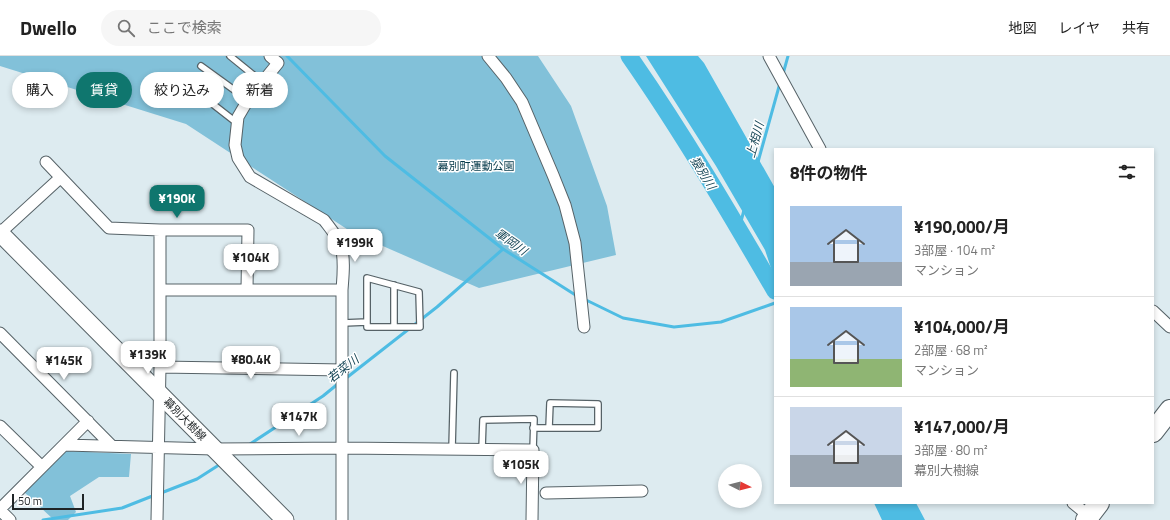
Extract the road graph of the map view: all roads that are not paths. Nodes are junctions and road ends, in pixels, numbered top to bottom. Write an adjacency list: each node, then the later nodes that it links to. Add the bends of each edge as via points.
1 (230, 56): 6 (lane)
2 (488, 56): 25 (street, via 522,102 565,205 575,243)
3 (769, 56): 12 (street)
4 (277, 59): 7 (street)
5 (201, 66): 8 (lane)
6 (250, 72)
7 (269, 72)
8 (232, 88)
9 (218, 108): 11 (lane)
10 (243, 108): 11 (street)
11 (237, 123): 20 (street, via 235,145 238,158 250,177 324,220 332,230 341,245 344,259)
12 (819, 148)
13 (46, 162): 14 (street)
14 (60, 178): 15 (street, via 109,228); 16 (street)
15 (160, 230): 18 (street, via 248,230); 19 (street)
16 (0, 233): 31 (main road, 幕別大樹線)
17 (394, 285): 22 (lane, via 367,278); 24 (lane); 24 (lane, via 419,292 420,327)
18 (247, 289): 19 (street); 20 (street)
19 (160, 290): 28 (street)
20 (342, 290): 23 (street)
21 (1154, 312): 26 (street)
22 (367, 322): 23 (lane); 24 (lane, via 367,327)
23 (343, 323): 29 (street)
24 (394, 327)
25 (584, 327)
26 (1170, 327)
27 (0, 333): 33 (street)
28 (160, 367): 29 (street); 31 (street)
29 (342, 370): 42 (street)
30 (454, 372): 43 (lane)
31 (159, 393): 40 (street); 41 (main road, 幕別大樹線)
32 (1170, 410): 37 (highway)
33 (88, 421): 38 (street); 39 (street)
34 (0, 426): 46 (street)
35 (534, 428): 36 (lane); 44 (lane, via 534,419 483,420); 45 (lane)
36 (549, 428): 36 (lane, via 550,403 598,404 598,428)
37 (1154, 431)
38 (64, 445): 39 (street); 46 (street)
39 (112, 446): 40 (street)
40 (159, 447): 41 (street); 53 (street)
41 (214, 448): 42 (street); 54 (main road, 幕別大樹線)
42 (342, 448): 43 (street); 55 (street)
43 (452, 449): 44 (street)
44 (482, 449): 45 (street)
45 (533, 450): 56 (street)
46 (42, 467): 50 (street)
47 (642, 491): 48 (street)
48 (546, 494)
49 (1076, 504): 51 (street)
50 (0, 510): 52 (street)
51 (1093, 515)
52 (10, 520)
53 (157, 520)
54 (285, 520)
55 (342, 520)
56 (532, 520)

